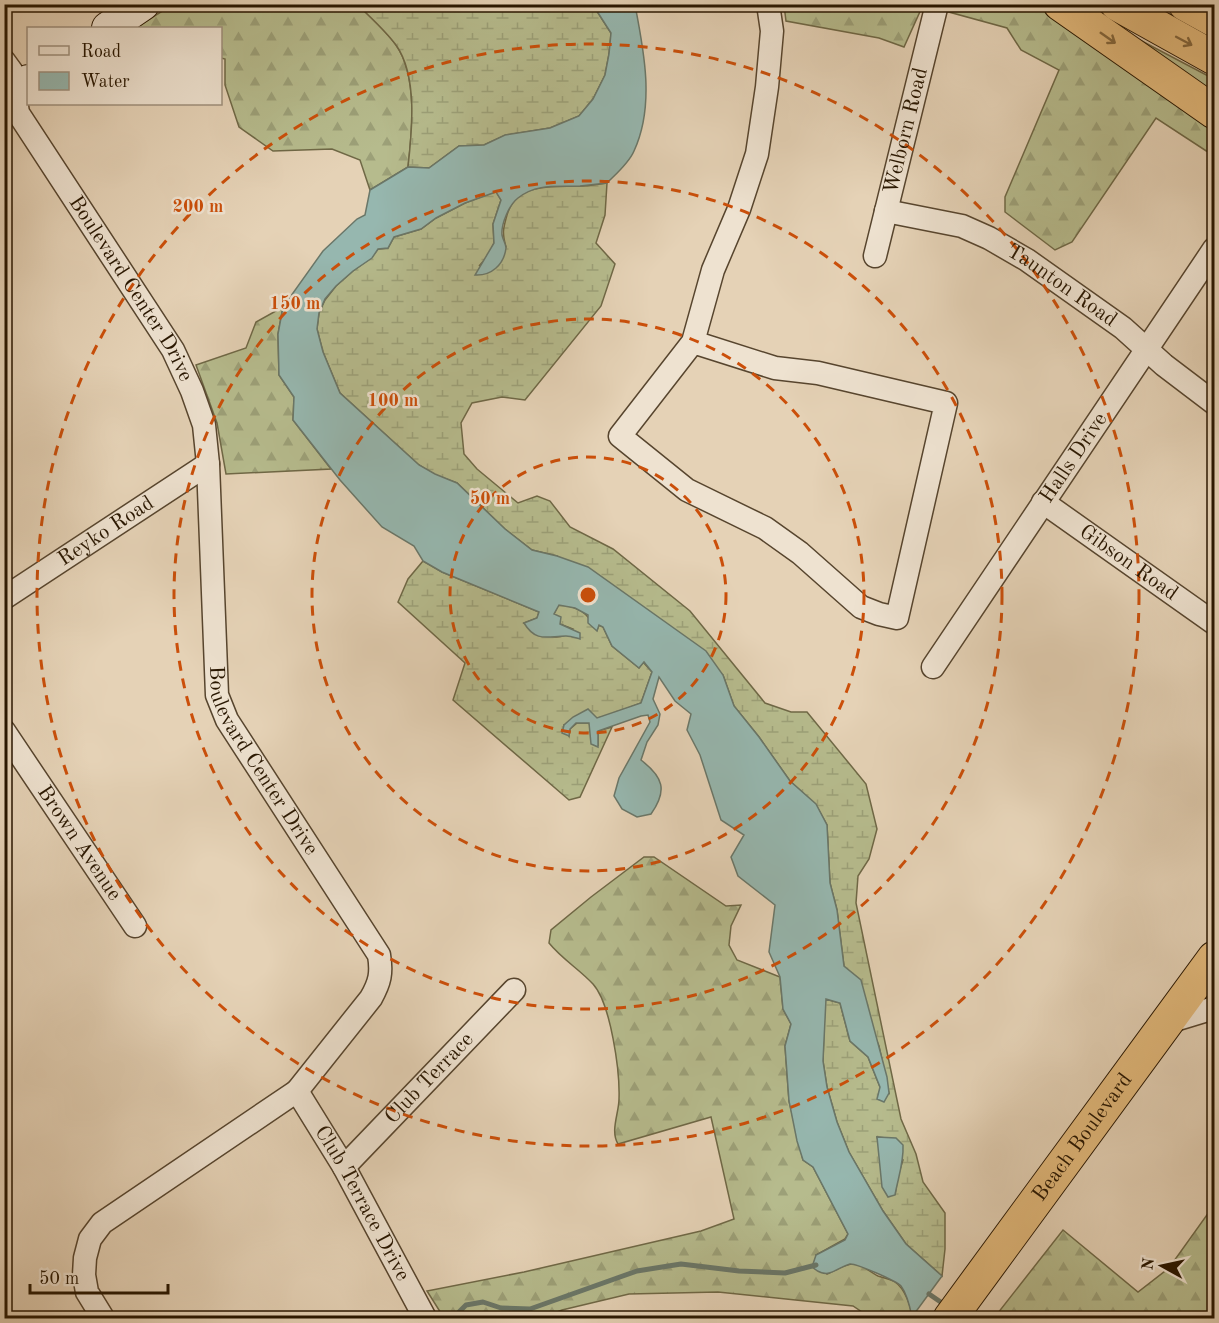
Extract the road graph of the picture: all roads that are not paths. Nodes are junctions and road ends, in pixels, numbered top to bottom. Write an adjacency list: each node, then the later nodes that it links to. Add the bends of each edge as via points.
1 (142, 4): 8 (street)
2 (768, 4): 16 (street, via 772,31 757,154 713,270)
3 (937, 4): 13 (street, Welborn Road)
4 (1060, 4): 12 (highway, one-way to 12)
5 (1117, 4): 9 (highway, one-way to 9)
6 (1185, 4): 7 (highway)
7 (1215, 20)
8 (109, 27)
9 (1215, 58)
10 (4, 61): 11 (street, Boulevard Center Drive, via 12,72)
11 (16, 90): 19 (street, Boulevard Center Drive, via 18,113 173,350 204,425)
12 (1215, 112)
13 (886, 211): 15 (street, Welborn Road); 17 (street, Taunton Road, via 962,226 989,238 1052,276 1132,334)
14 (1215, 249): 17 (street, Halls Drive)
15 (875, 256)
16 (693, 342): 16 (street, via 620,436 687,490 765,528 801,553 861,607 897,618 946,403 818,372 775,368)
17 (1148, 351): 18 (street, Taunton Road); 20 (street, Halls Drive)
18 (1215, 403)
19 (208, 464): 21 (street, Reyko Road); 30 (street, Boulevard Center Drive, via 217,695 227,720 379,955 382,971 371,998)
20 (1043, 502): 22 (street, Gibson Road); 23 (street, Halls Drive)
21 (4, 598)
22 (1215, 623)
23 (933, 667)
24 (4, 731): 25 (street, Brown Avenue)
25 (135, 926)
26 (1215, 958): 29 (highway, Beach Boulevard)
27 (514, 990): 31 (street, Club Terrace)
28 (1215, 1008): 29 (street)
29 (1168, 1022): 34 (highway, Beach Boulevard)
30 (297, 1091): 31 (street, Club Terrace Drive); 32 (street, Boulevard Center Drive, via 102,1223 90,1239 84,1275 87,1292)
31 (344, 1167): 33 (street, Club Terrace Drive)
32 (104, 1318)
33 (425, 1318)
34 (950, 1318)

